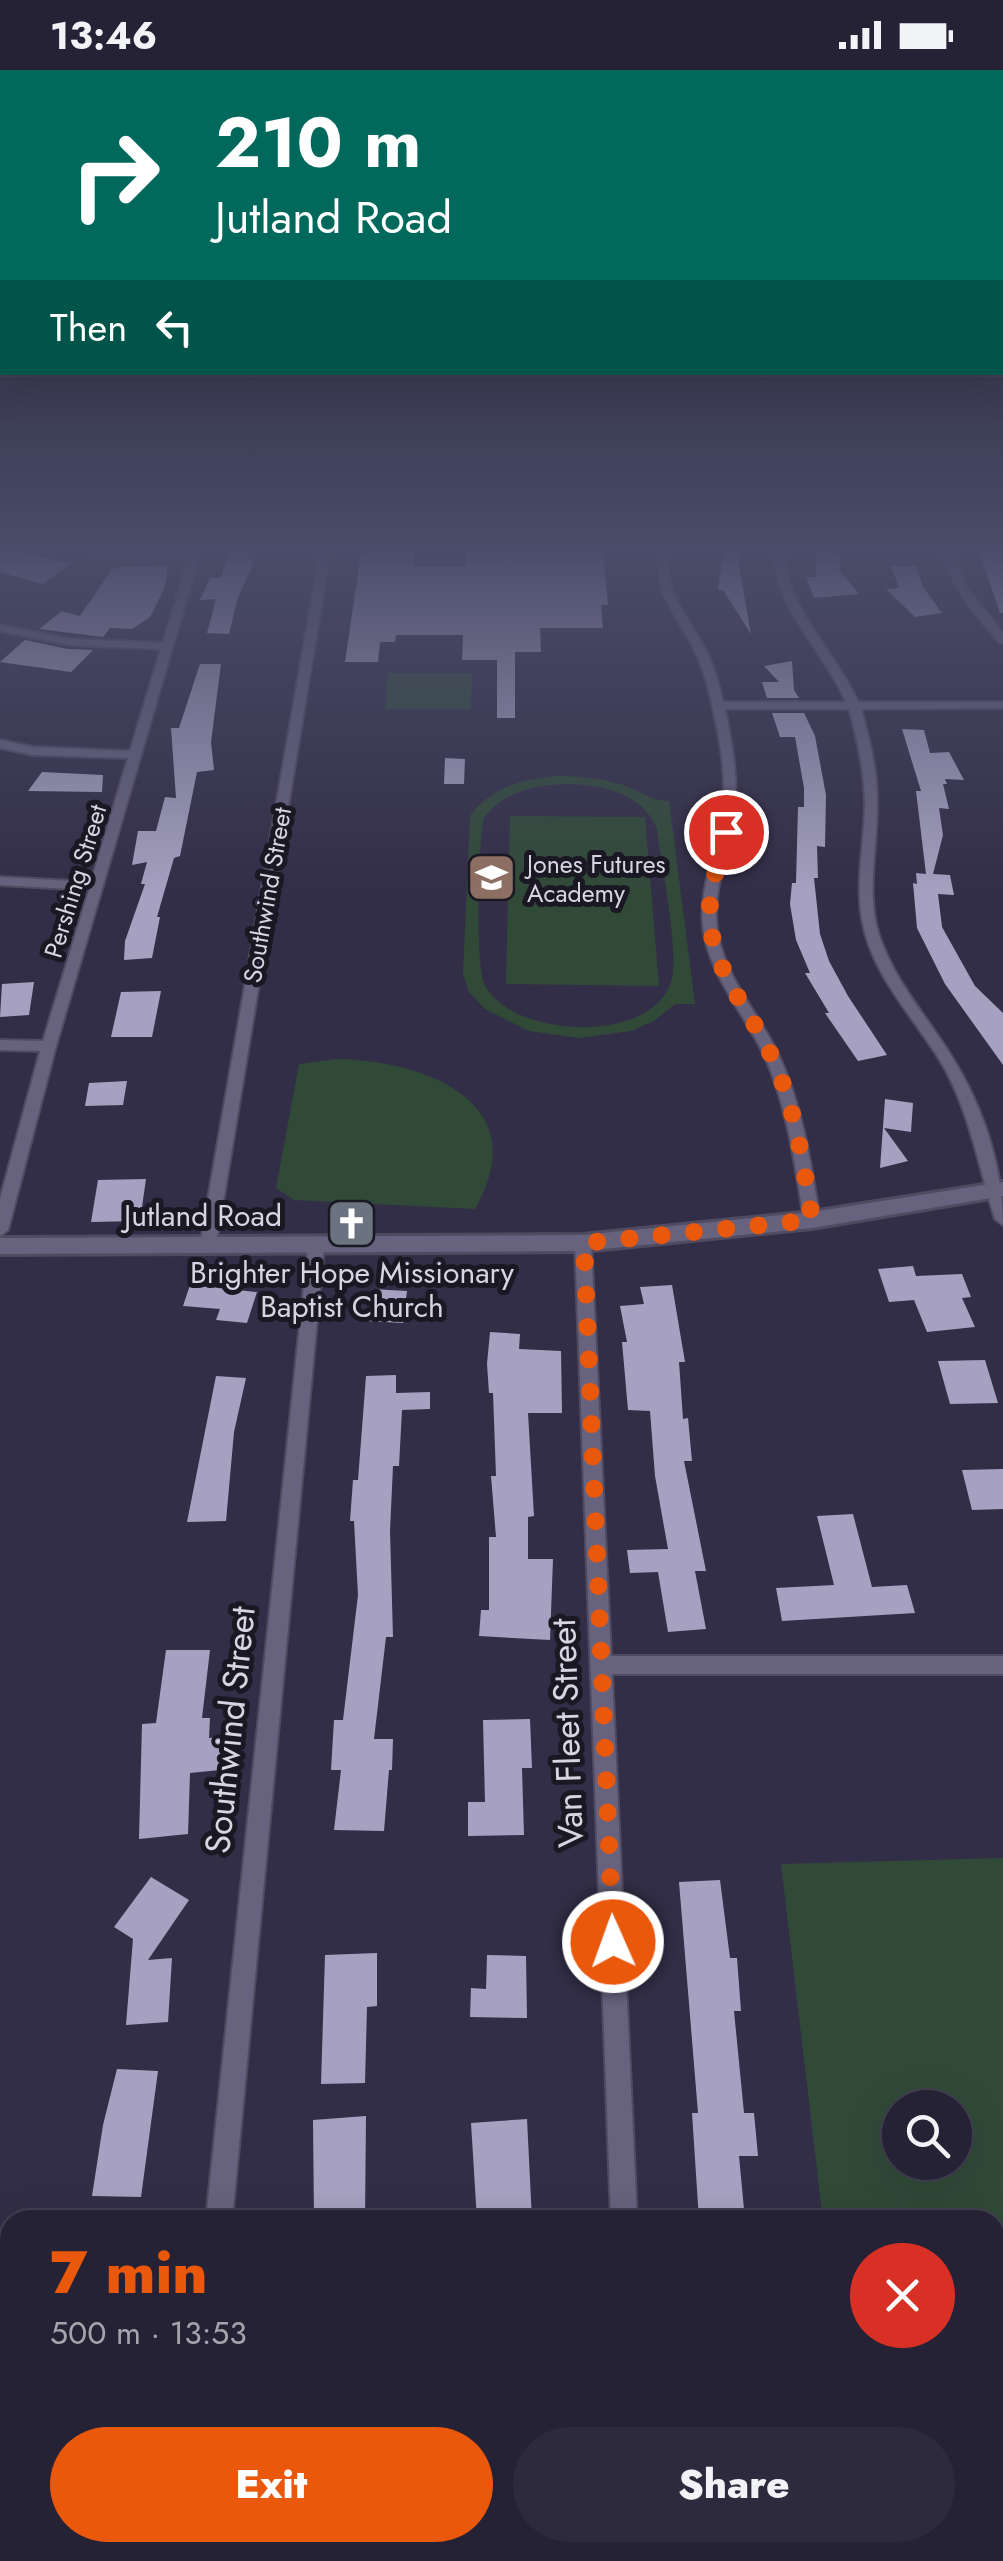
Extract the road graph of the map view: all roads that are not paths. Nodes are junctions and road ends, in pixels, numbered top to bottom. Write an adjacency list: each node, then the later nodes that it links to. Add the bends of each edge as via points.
1 (162, 662): 9 (street, Pershing Street)
2 (306, 662): 19 (street, Southwind Street)
3 (705, 662): 6 (street)
4 (832, 662): 7 (street)
5 (1003, 705): 7 (street)
6 (718, 706): 7 (street); 16 (street, via 730,808 710,928 785,1088)
7 (854, 706): 14 (street, via 872,791 865,901 871,932 900,994 963,1089)
8 (0, 744): 9 (street)
9 (136, 755): 11 (street, Pershing Street)
10 (0, 881): 11 (street)
11 (98, 886): 13 (street, Pershing Street)
12 (0, 1044): 13 (street)
13 (49, 1046): 17 (street, Pershing Street)
14 (998, 1190): 15 (street); 16 (street, Jutland Road)
15 (1003, 1218)
16 (812, 1220): 18 (street, Jutland Road)
17 (0, 1230)
18 (584, 1243): 21 (street, Jutland Road); 22 (street, Van Fleet Street)
19 (208, 1245): 20 (street, Jutland Road); 21 (street, Jutland Road)
20 (0, 1246)
21 (316, 1247): 24 (street, Southwind Street)
22 (602, 1665): 23 (street); 25 (street, Van Fleet Street)
23 (1003, 1665)
24 (220, 2210)
25 (624, 2210)

